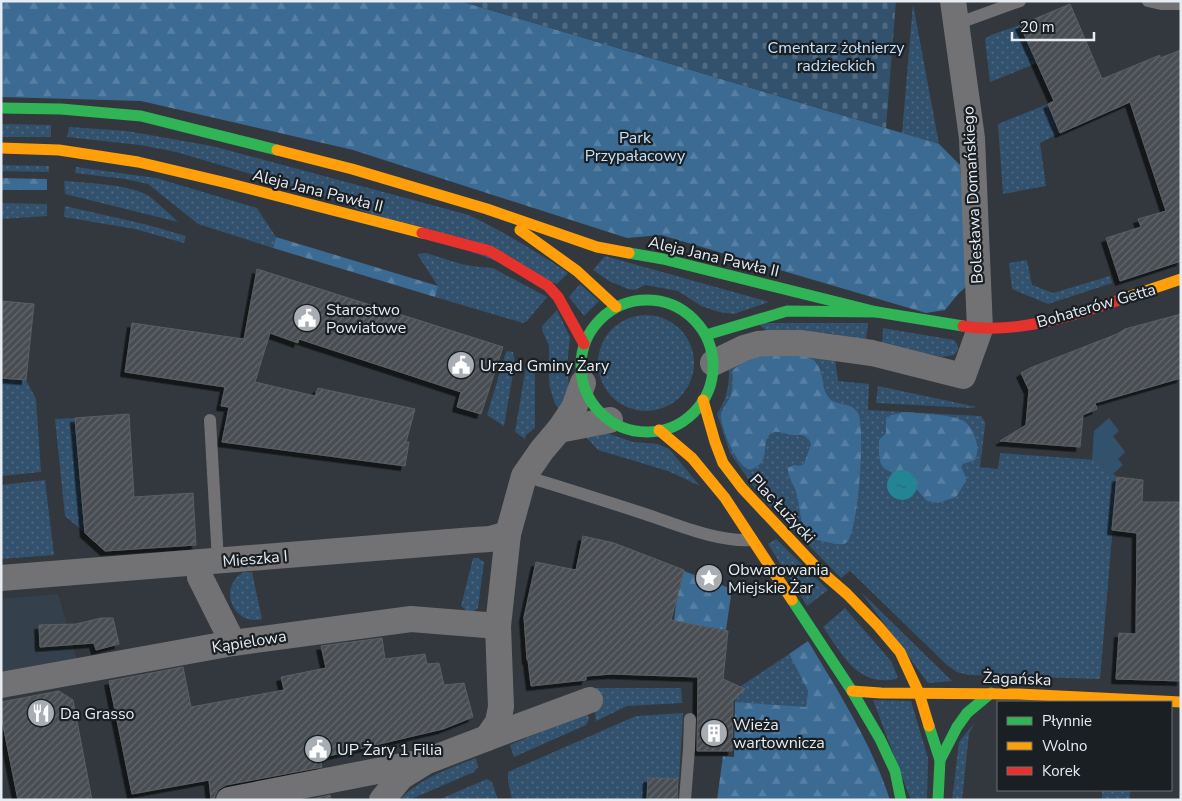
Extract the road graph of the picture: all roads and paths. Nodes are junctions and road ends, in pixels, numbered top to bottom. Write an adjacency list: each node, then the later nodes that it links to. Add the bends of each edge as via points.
1 (1020, 1): 4 (lane)
2 (1148, 1): 3 (lane)
3 (1181, 4)
4 (954, 12): 11 (street, Bolesława Domańskiego, via 972,138)
5 (1, 108): 7 (street, Aleja Jana Pawła II, via 141,116 352,169)
6 (1, 148): 13 (street, Aleja Jana Pawła II, via 59,150 138,162 490,251 548,286 558,297)
7 (488, 209): 9 (street, Aleja Jana Pawła II, via 577,271); 10 (street, Aleja Jana Pawła II, via 597,246)
8 (1181, 279): 11 (street, Bohaterów Getta, via 1078,314 1018,326)
9 (616, 307): 12 (street, via 636,300 656,300 677,306 694,318); 13 (street, via 602,317)
10 (877, 312): 11 (street, Bohaterów Getta); 12 (street, Bohaterów Getta, via 787,311)
11 (980, 329): 14 (street, via 963,376 872,353 800,343 758,344)
12 (706, 335): 14 (street)
13 (584, 344): 15 (street, via 581,363)
14 (714, 363): 16 (street, via 710,388)
15 (583, 383): 18 (street, via 591,402); 19 (street, via 574,408)
16 (703, 400): 20 (street, via 683,422); 30 (street, Plac Łużycki, via 723,462 742,488 817,568 878,626 900,652)
17 (210, 420): 24 (lane)
18 (610, 420): 19 (street); 20 (street, via 623,428 644,432)
19 (559, 430): 21 (street)
20 (659, 430): 23 (street, via 692,458 725,498)
21 (524, 476): 22 (street); 23 (lane, via 676,525 734,541)
22 (508, 534): 24 (street, Mieszka I, via 482,540); 26 (street)
23 (752, 540): 29 (street)
24 (208, 562): 25 (street, Mieszka I); 27 (street, via 200,577)
25 (1, 578)
26 (498, 626): 27 (street, Kąpielowa, via 411,619); 35 (street, via 501,707 498,722)
27 (233, 643): 28 (street, Kąpielowa)
28 (1, 685)
29 (852, 691): 30 (street, Żagańska); 41 (street, via 895,771)
30 (919, 693): 31 (street, Żagańska); 36 (street, Plac Łużycki)
31 (991, 693): 33 (street, Żagańska); 36 (street, via 967,713)
32 (590, 700): 35 (street)
33 (1160, 701)
34 (690, 719): 40 (lane)
35 (488, 738): 37 (street)
36 (940, 760): 42 (street)
37 (427, 761): 38 (street); 39 (street, via 401,777)
38 (229, 800)
39 (382, 800)
40 (685, 800)
41 (900, 800)
42 (938, 800)

